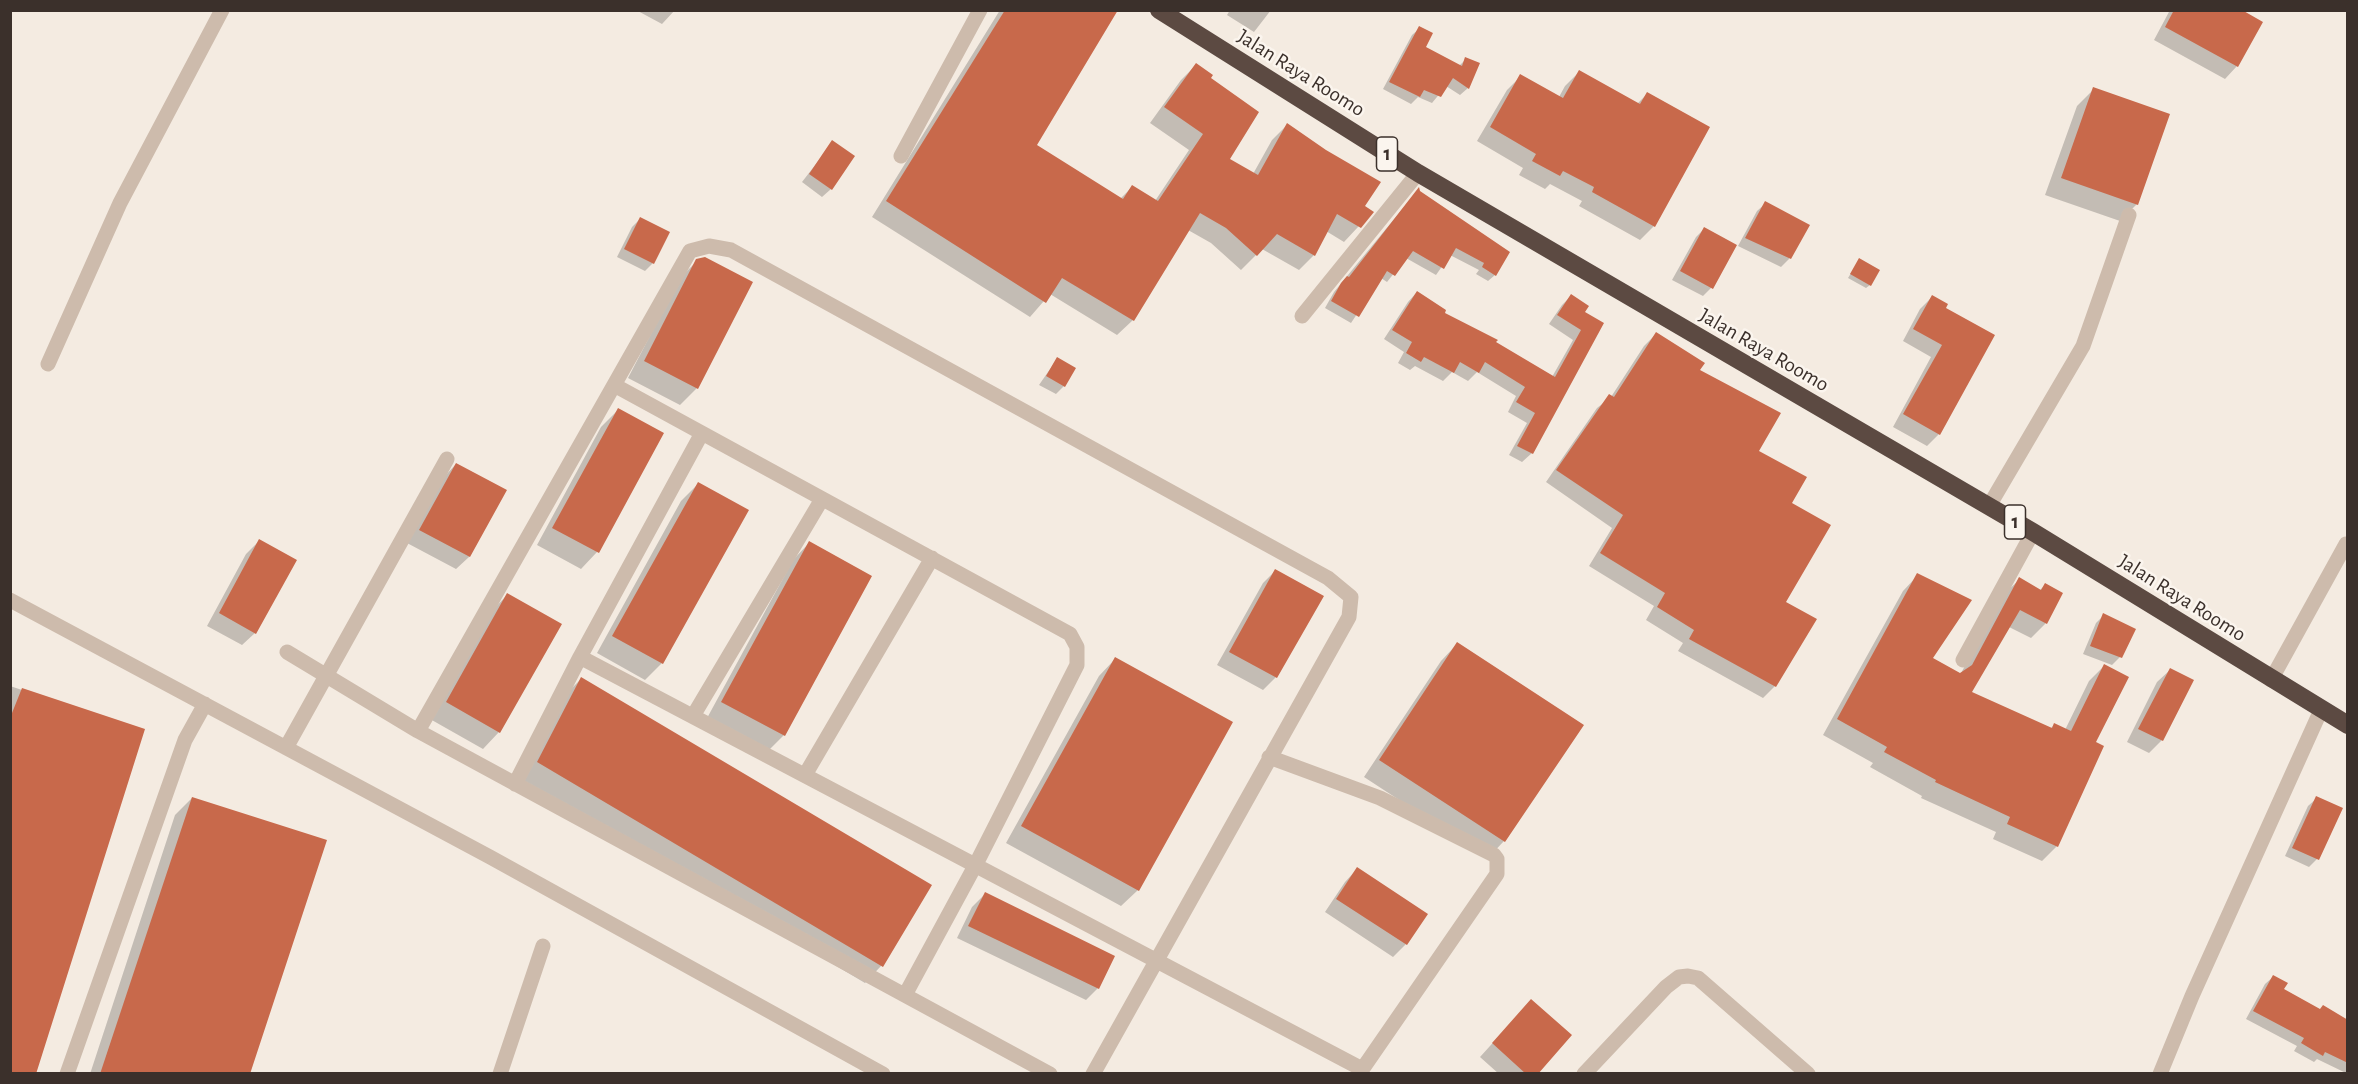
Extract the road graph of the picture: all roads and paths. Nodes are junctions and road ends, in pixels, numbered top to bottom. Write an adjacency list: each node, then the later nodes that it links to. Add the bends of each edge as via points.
1 (222, 10): 8 (lane, via 120,203)
2 (980, 10): 4 (lane)
3 (1159, 10): 5 (highway, Jalan Raya Roomo / 1)
4 (900, 156)
5 (1418, 173): 7 (lane); 13 (highway, Jalan Raya Roomo / 1)
6 (2129, 215): 13 (lane, via 2083,346)
7 (1302, 316)
8 (48, 364)
9 (614, 385): 10 (lane); 27 (lane); 29 (lane, via 690,251 709,246 731,250 1328,578 1351,597 1349,617)
10 (702, 433): 12 (lane); 19 (lane)
11 (447, 459): 21 (lane)
12 (822, 499): 16 (lane); 25 (lane)
13 (1989, 506): 14 (highway, Jalan Raya Roomo / 1)
14 (2033, 532): 20 (lane); 22 (highway, Jalan Raya Roomo / 1)
15 (2346, 544): 22 (lane)
16 (932, 558): 30 (lane); 32 (lane, via 1070,634 1077,647 1077,665)
17 (10, 600): 23 (lane)
18 (287, 652): 21 (lane)
19 (580, 657): 25 (lane); 31 (lane)
20 (1963, 660)
21 (325, 675): 27 (lane); 28 (lane)
22 (2271, 680): 24 (highway, Jalan Raya Roomo / 1)
23 (205, 704): 28 (lane); 37 (lane, via 185,740)
24 (2320, 710): 26 (highway, Jalan Raya Roomo / 1); 44 (lane)
25 (693, 716): 30 (lane)
26 (2348, 725)
27 (418, 731): 31 (lane)
28 (287, 746): 39 (lane)
29 (1269, 757): 34 (lane); 36 (lane, via 1380,798 1497,859 1497,874)
30 (805, 775): 32 (lane)
31 (515, 784): 35 (lane)
32 (976, 864): 34 (lane); 35 (lane)
33 (543, 946): 38 (lane)
34 (1155, 958): 36 (lane); 41 (lane)
35 (905, 995): 40 (lane)
36 (1361, 1071)
37 (67, 1074)
38 (500, 1074)
39 (883, 1074)
40 (1050, 1074)
41 (1093, 1074)
42 (1584, 1074): 43 (lane, via 1666,987 1679,977 1688,976 1698,978)
43 (1808, 1074)
44 (2160, 1074)

